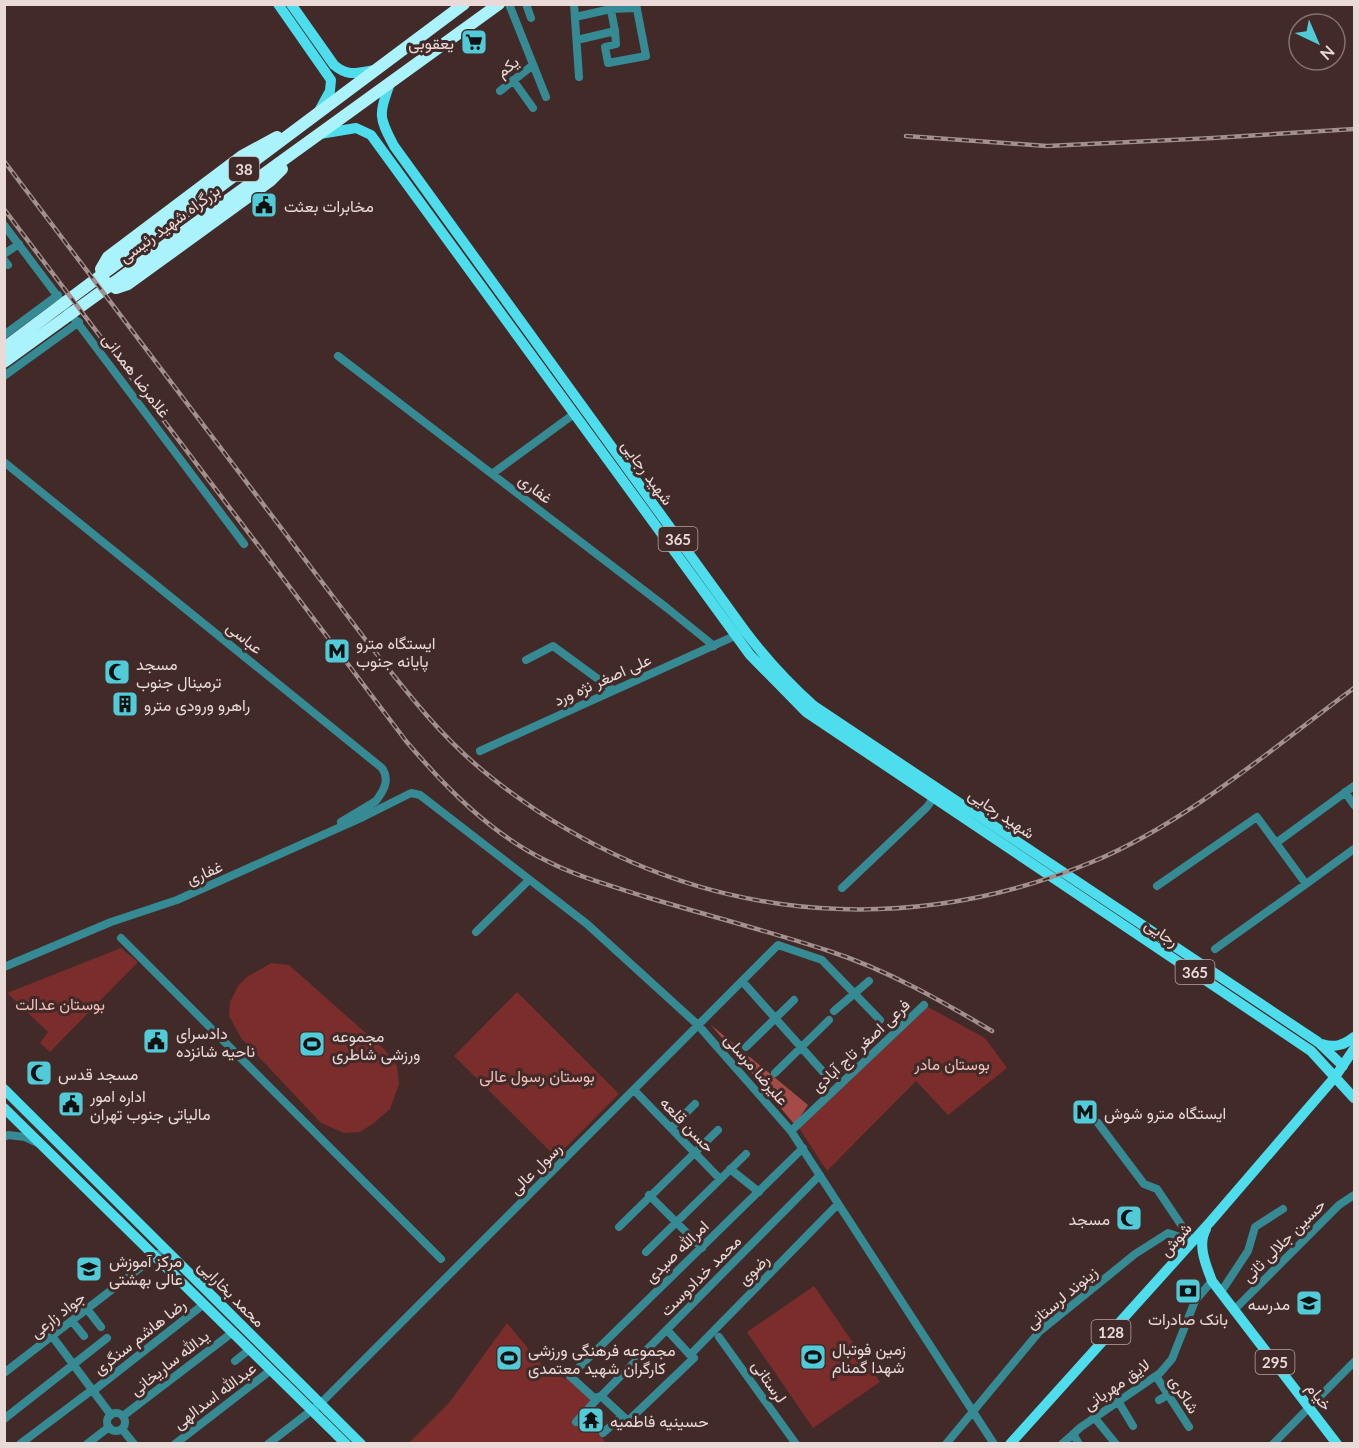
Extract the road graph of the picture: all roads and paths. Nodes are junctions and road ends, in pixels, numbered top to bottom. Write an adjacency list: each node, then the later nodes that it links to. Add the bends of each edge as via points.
1 (278, 4): 15 (main road)
2 (291, 4): 15 (main road)
3 (464, 4): 16 (highway, بزرگراه شهید رئیسی / 38)
4 (499, 4): 19 (highway, بزرگراه شهید رئیسی / 38)
5 (509, 4): 14 (street)
6 (526, 4): 11 (street)
7 (574, 4): 10 (street)
8 (636, 6): 9 (street); 12 (street, via 646,56 608,63 605,47 616,44)
9 (611, 7): 10 (street); 12 (street)
10 (575, 17): 13 (street, via 572,30)
11 (531, 18)
12 (615, 31): 13 (street)
13 (577, 40): 17 (street)
14 (533, 64): 18 (street, یکم); 21 (street)
15 (330, 68): 16 (main road, via 354,74); 23 (main road, via 330,91)
16 (375, 70): 23 (highway, بزرگراه شهید رئیسی / 38)
17 (579, 77)
18 (513, 81): 20 (street, یکم); 22 (street)
19 (390, 83): 24 (highway, بزرگراه شهید رئیسی / 38); 41 (main road, شهید رجایی / 365, via 381,110 383,125 394,146)
20 (500, 91)
21 (546, 97)
22 (533, 108)
23 (318, 113): 24 (highway, via 242,156 108,257 101,268 104,281 116,288 128,284 270,181); 28 (highway, بزرگراه شهید رئیسی / 38)
24 (320, 134): 28 (highway, بزرگراه شهید رئیسی / 38); 37 (main road, شهید رجایی / 365, via 356,128 371,135)
25 (4, 225): 26 (street, غلامرضا همدانی)
26 (19, 244): 27 (street); 29 (street, غلامرضا همدانی)
27 (4, 254)
28 (117, 273): 31 (highway, بزرگراه شهید رئیسی / 38)
29 (58, 295): 30 (street, غلامرضا همدانی); 32 (street)
30 (79, 322): 36 (street); 40 (street, غلامرضا همدانی)
31 (45, 325): 33 (highway, بزرگراه شهید رئیسی / 38); 35 (highway, بزرگراه شهید رئیسی / 38)
32 (4, 335)
33 (4, 348)
34 (338, 356): 39 (street, غفاری)
35 (4, 362)
36 (4, 376)
37 (574, 414): 39 (street); 41 (main road, شهید رجایی / 365)
38 (4, 462): 51 (street, عباسی, via 382,768 386,782 376,801)
39 (492, 474): 42 (street, غفاری)
40 (244, 544)
41 (740, 633): 42 (street, علی اصغر نژه ورد); 49 (main road, شهید رجایی / 365, via 757,663 806,712); 54 (main road, شهید رجایی / 365, via 814,706)
42 (714, 646): 44 (street, علی اصغر نژه ورد)
43 (526, 660): 44 (street, via 553,646)
44 (613, 690): 45 (street, علی اصغر نژه ورد)
45 (480, 751)
46 (1354, 786): 47 (street)
47 (1345, 792): 50 (street); 52 (street)
48 (411, 793): 51 (street, غفاری); 56 (street, علیرضا مرسلی, via 445,813)
49 (934, 797): 55 (main road, شهید رجایی / 365); 59 (street)
50 (1354, 805)
51 (315, 838): 63 (street, غفاری, via 177,900 111,922)
52 (1276, 843): 57 (street); 58 (street, via 1257,817)
53 (1354, 849): 57 (street)
54 (1038, 855): 75 (main road, رجایی / 365)
55 (1027, 859): 79 (main road, رجایی / 365)
56 (529, 880): 60 (street); 73 (street, علیرضا مرسلی, via 587,924)
57 (1306, 884): 62 (street)
58 (1157, 886)
59 (842, 888)
60 (476, 932)
61 (121, 938): 114 (street)
62 (1215, 949)
63 (4, 967)
64 (742, 981): 66 (street, رسول عالی, via 778,945 822,960); 70 (street); 73 (street, رسول عالی)
65 (869, 981): 66 (street)
66 (854, 994): 69 (street); 72 (street)
67 (794, 1000): 70 (street)
68 (924, 1005): 92 (street, فرعی اصغر تاج آبادی)
69 (834, 1011)
70 (774, 1017): 76 (street); 77 (street)
71 (829, 1020): 77 (street)
72 (880, 1020)
73 (698, 1025): 85 (street, رسول عالی); 92 (street, علیرضا مرسلی)
74 (1354, 1037): 75 (main road, via 1338,1046)
75 (1317, 1042): 79 (main road, 365)
76 (746, 1047)
77 (801, 1047): 81 (street); 82 (street)
78 (1354, 1049): 80 (main road, شوش / 128)
79 (1326, 1058): 80 (main road, 365); 83 (main road, رجایی / 365)
80 (1343, 1066): 83 (main road, شوش / 128)
81 (775, 1073)
82 (825, 1074)
83 (1339, 1081): 86 (main road, رجایی); 106 (main road, شوش / 128)
84 (4, 1089): 110 (main road, محمد بخارایی)
85 (634, 1090): 90 (street, حسن قلعه); 141 (street, رسول عالی)
86 (1354, 1098)
87 (695, 1104): 90 (street)
88 (4, 1108): 94 (main road, محمد بخارایی)
89 (1098, 1123): 109 (street, via 1144,1184 1157,1189)
90 (671, 1128): 96 (street, حسن قلعه)
91 (718, 1130): 96 (street)
92 (791, 1131): 95 (street, علیرضا مرسلی)
93 (4, 1137): 94 (street, via 25,1137)
94 (41, 1144): 113 (main road, محمد بخارایی)
95 (803, 1148): 99 (street, علیرضا مرسلی); 101 (street, امرالله صیدی)
96 (694, 1152): 100 (street, حسن قلعه); 103 (street)
97 (746, 1154): 98 (street)
98 (730, 1169): 100 (street); 101 (street)
99 (820, 1175): 104 (street, علیرضا مرسلی); 122 (street, محمد خدادوست)
100 (720, 1179): 107 (street)
101 (759, 1192): 111 (street, امرالله صیدی)
102 (1354, 1195): 119 (street, حسین جلالی ثانی)
103 (649, 1196): 107 (street); 108 (street)
104 (838, 1204): 129 (street, رضوی); 143 (street, علیرضا مرسلی)
105 (1283, 1209): 116 (street, via 1255,1227 1245,1257)
106 (1211, 1221): 109 (main road, شوش / 128); 115 (main road, 295, via 1202,1242)
107 (676, 1223): 111 (street); 112 (street)
108 (619, 1227)
109 (1192, 1241): 143 (street, زینوند لرستانی, via 1168,1233 1135,1254 1039,1332); 167 (main road, شوش / 128)
110 (164, 1247): 113 (street, جواد زارعی); 141 (main road, محمد بخارایی)
111 (702, 1248): 138 (street, امرالله صیدی, via 570,1376 594,1398)
112 (646, 1252)
113 (156, 1256): 117 (main road, محمد بخارایی); 118 (street, جواد زارعی)
114 (441, 1259)
115 (1212, 1281): 116 (main road, خیام / 295); 135 (street, لایق مهربانی, via 1195,1301 1172,1359)
116 (1221, 1292): 119 (main road, خیام / 295)
117 (204, 1304): 123 (main road, محمد بخارایی); 136 (street, رضا هاشم سنگری)
118 (87, 1309): 120 (street, جواد زارعی); 121 (street)
119 (1234, 1310): 142 (main road, خیام / 295)
120 (72, 1321): 124 (street, جواد زارعی); 125 (street)
121 (101, 1327)
122 (667, 1330): 129 (street); 138 (street, محمد خدادوست)
123 (233, 1332): 128 (main road, محمد بخارایی); 146 (street, یدالله ساریخانی)
124 (52, 1336): 132 (street); 134 (street, جواد زارعی)
125 (84, 1336)
126 (719, 1337): 164 (street, لرستانی)
127 (107, 1338): 132 (street)
128 (250, 1349): 130 (street); 133 (main road, محمد بخارایی)
129 (690, 1354): 149 (street, رضوی, via 693,1358)
130 (235, 1361)
131 (1354, 1362): 142 (street)
132 (74, 1365): 136 (street); 148 (street)
133 (271, 1370): 144 (main road, محمد بخارایی); 160 (street, عبدالله اسدالهی)
134 (4, 1373)
135 (1156, 1376): 137 (street, شاکری); 140 (street, لایق مهربانی)
136 (93, 1390): 145 (street); 157 (street, رضا هاشم سنگری)
137 (1168, 1395): 139 (street); 153 (street, شاکری)
138 (600, 1397): 149 (street); 150 (street, محمد خدادوست)
139 (1159, 1400)
140 (1118, 1401): 147 (street, لایق مهربانی); 151 (street)
141 (321, 1402): 144 (street, رسول عالی); 163 (main road, محمد بخارایی)
142 (1309, 1406): 171 (street); 172 (main road, خیام / 295)
143 (973, 1410): 165 (street, زینوند لرستانی); 166 (street, علیرضا مرسلی)
144 (312, 1411): 161 (street, رسول عالی); 162 (main road, محمد بخارایی)
145 (111, 1415): 146 (street); 152 (street)
146 (123, 1416): 154 (street)
147 (1094, 1418): 156 (street, لایق مهربانی); 170 (street)
148 (4, 1419)
149 (625, 1419): 155 (street)
150 (576, 1422)
151 (1133, 1426)
152 (109, 1427): 154 (street); 158 (street)
153 (1189, 1427)
154 (122, 1429): 159 (street)
155 (603, 1434)
156 (1073, 1434): 168 (street, لایق مهربانی); 169 (street)
157 (20, 1443)
158 (87, 1443)
159 (134, 1443)
160 (175, 1443)
161 (268, 1443)
162 (346, 1443)
163 (361, 1443)
164 (796, 1443)
165 (946, 1443)
166 (994, 1443)
167 (1010, 1443)
168 (1062, 1443)
169 (1079, 1443)
170 (1116, 1443)
171 (1273, 1443)
172 (1337, 1443)

